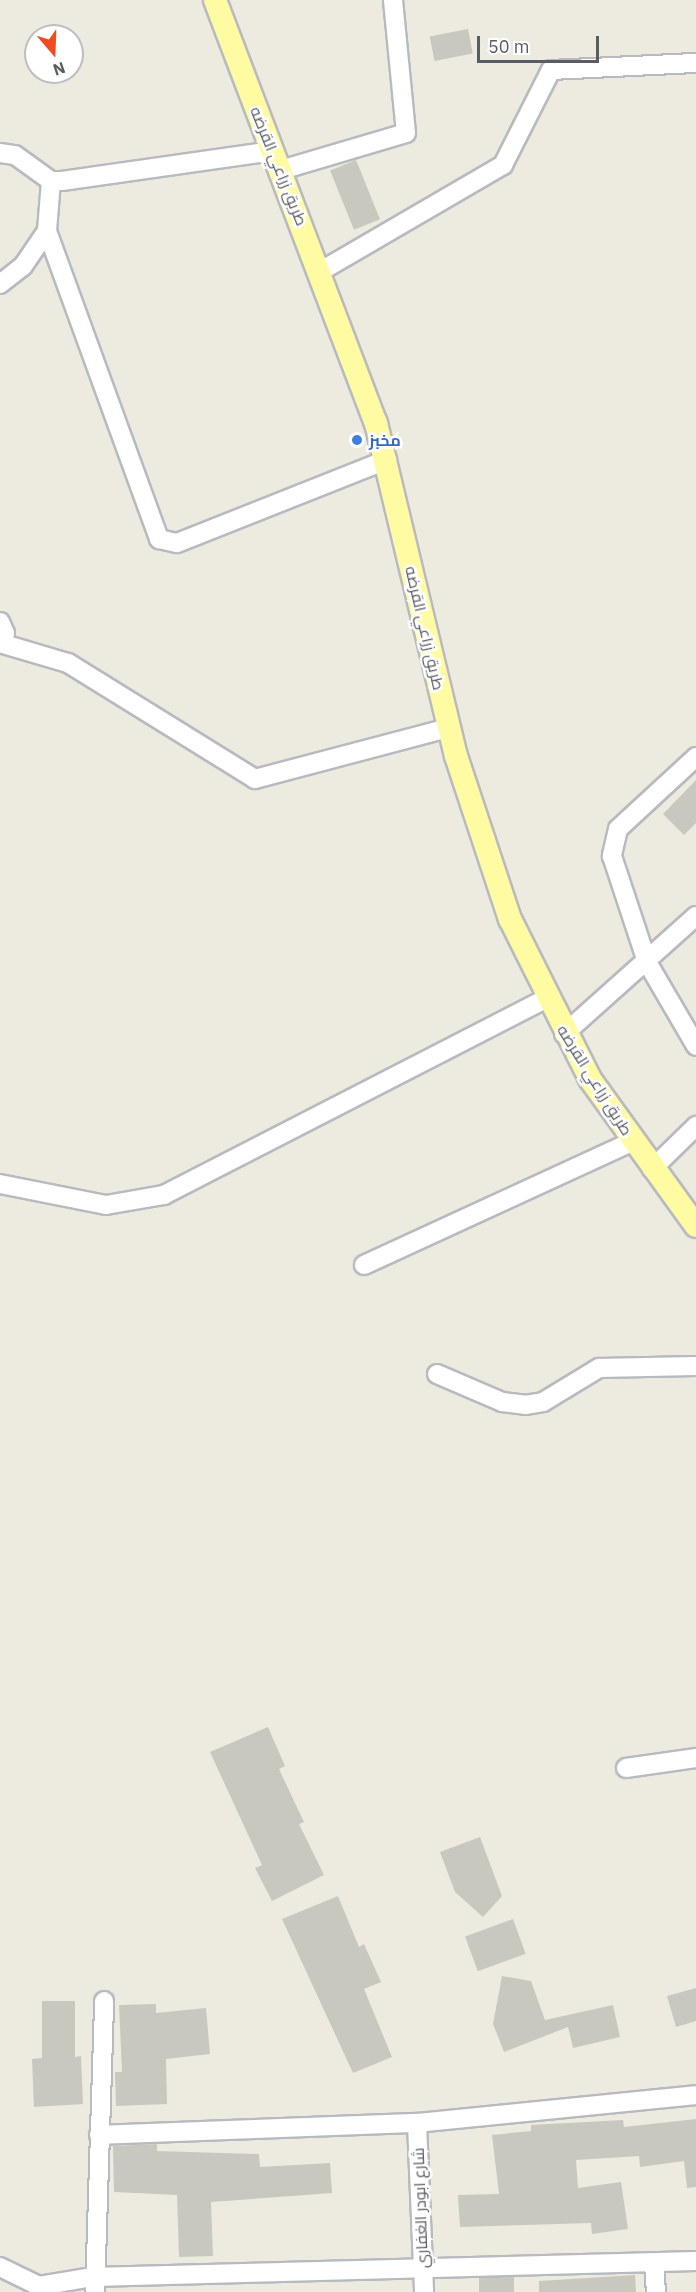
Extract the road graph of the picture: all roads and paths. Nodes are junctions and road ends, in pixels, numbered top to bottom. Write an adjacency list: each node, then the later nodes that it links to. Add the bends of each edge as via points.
1 (215, 0): 5 (main road, طريق زراعي القرضه)
2 (393, 0): 5 (street, via 406,133)
3 (696, 63): 8 (street, via 551,70 503,165)
4 (0, 153): 6 (street, via 15,155)
5 (277, 160): 6 (street); 8 (main road, طريق زراعي القرضه)
6 (51, 181): 7 (street)
7 (47, 231): 9 (street, via 23,266); 10 (street, via 163,542 185,540)
8 (321, 271): 10 (main road, طريق زراعي القرضه)
9 (0, 284)
10 (387, 460): 13 (main road, طريق زراعي القرضه)
11 (0, 622): 12 (street, via 5,633)
12 (1, 643): 13 (street, via 68,663 255,778)
13 (448, 728): 17 (main road, طريق زراعي القرضه, via 482,844)
14 (695, 761): 16 (street, via 618,829 612,842)
15 (696, 916): 16 (street)
16 (647, 962): 18 (street); 19 (street)
17 (546, 999): 18 (main road, طريق زراعي القرضه); 23 (street, via 164,1195 106,1205)
18 (564, 1034): 21 (main road, طريق زراعي القرضه)
19 (696, 1046)
20 (696, 1126): 22 (street)
21 (633, 1141): 22 (main road, طريق زراعي القرضه); 25 (street)
22 (652, 1169): 24 (main road, طريق زراعي القرضه)
23 (0, 1184)
24 (696, 1226)
25 (364, 1264)
26 (696, 1366): 27 (street, via 599,1368 543,1402 525,1405 502,1402)
27 (437, 1374)
28 (696, 1758): 29 (street)
29 (626, 1768)
30 (104, 2001): 33 (street)
31 (696, 2095): 32 (street)
32 (417, 2123): 33 (street); 37 (street, شارع ابودر الغفاري)
33 (99, 2135): 38 (street)
34 (696, 2261): 35 (street)
35 (654, 2264): 37 (street); 40 (street)
36 (0, 2267): 38 (street, via 39,2286)
37 (423, 2270): 38 (street); 39 (street, شارع ابودر الغفاري)
38 (94, 2284)
39 (424, 2292)
40 (656, 2292)

